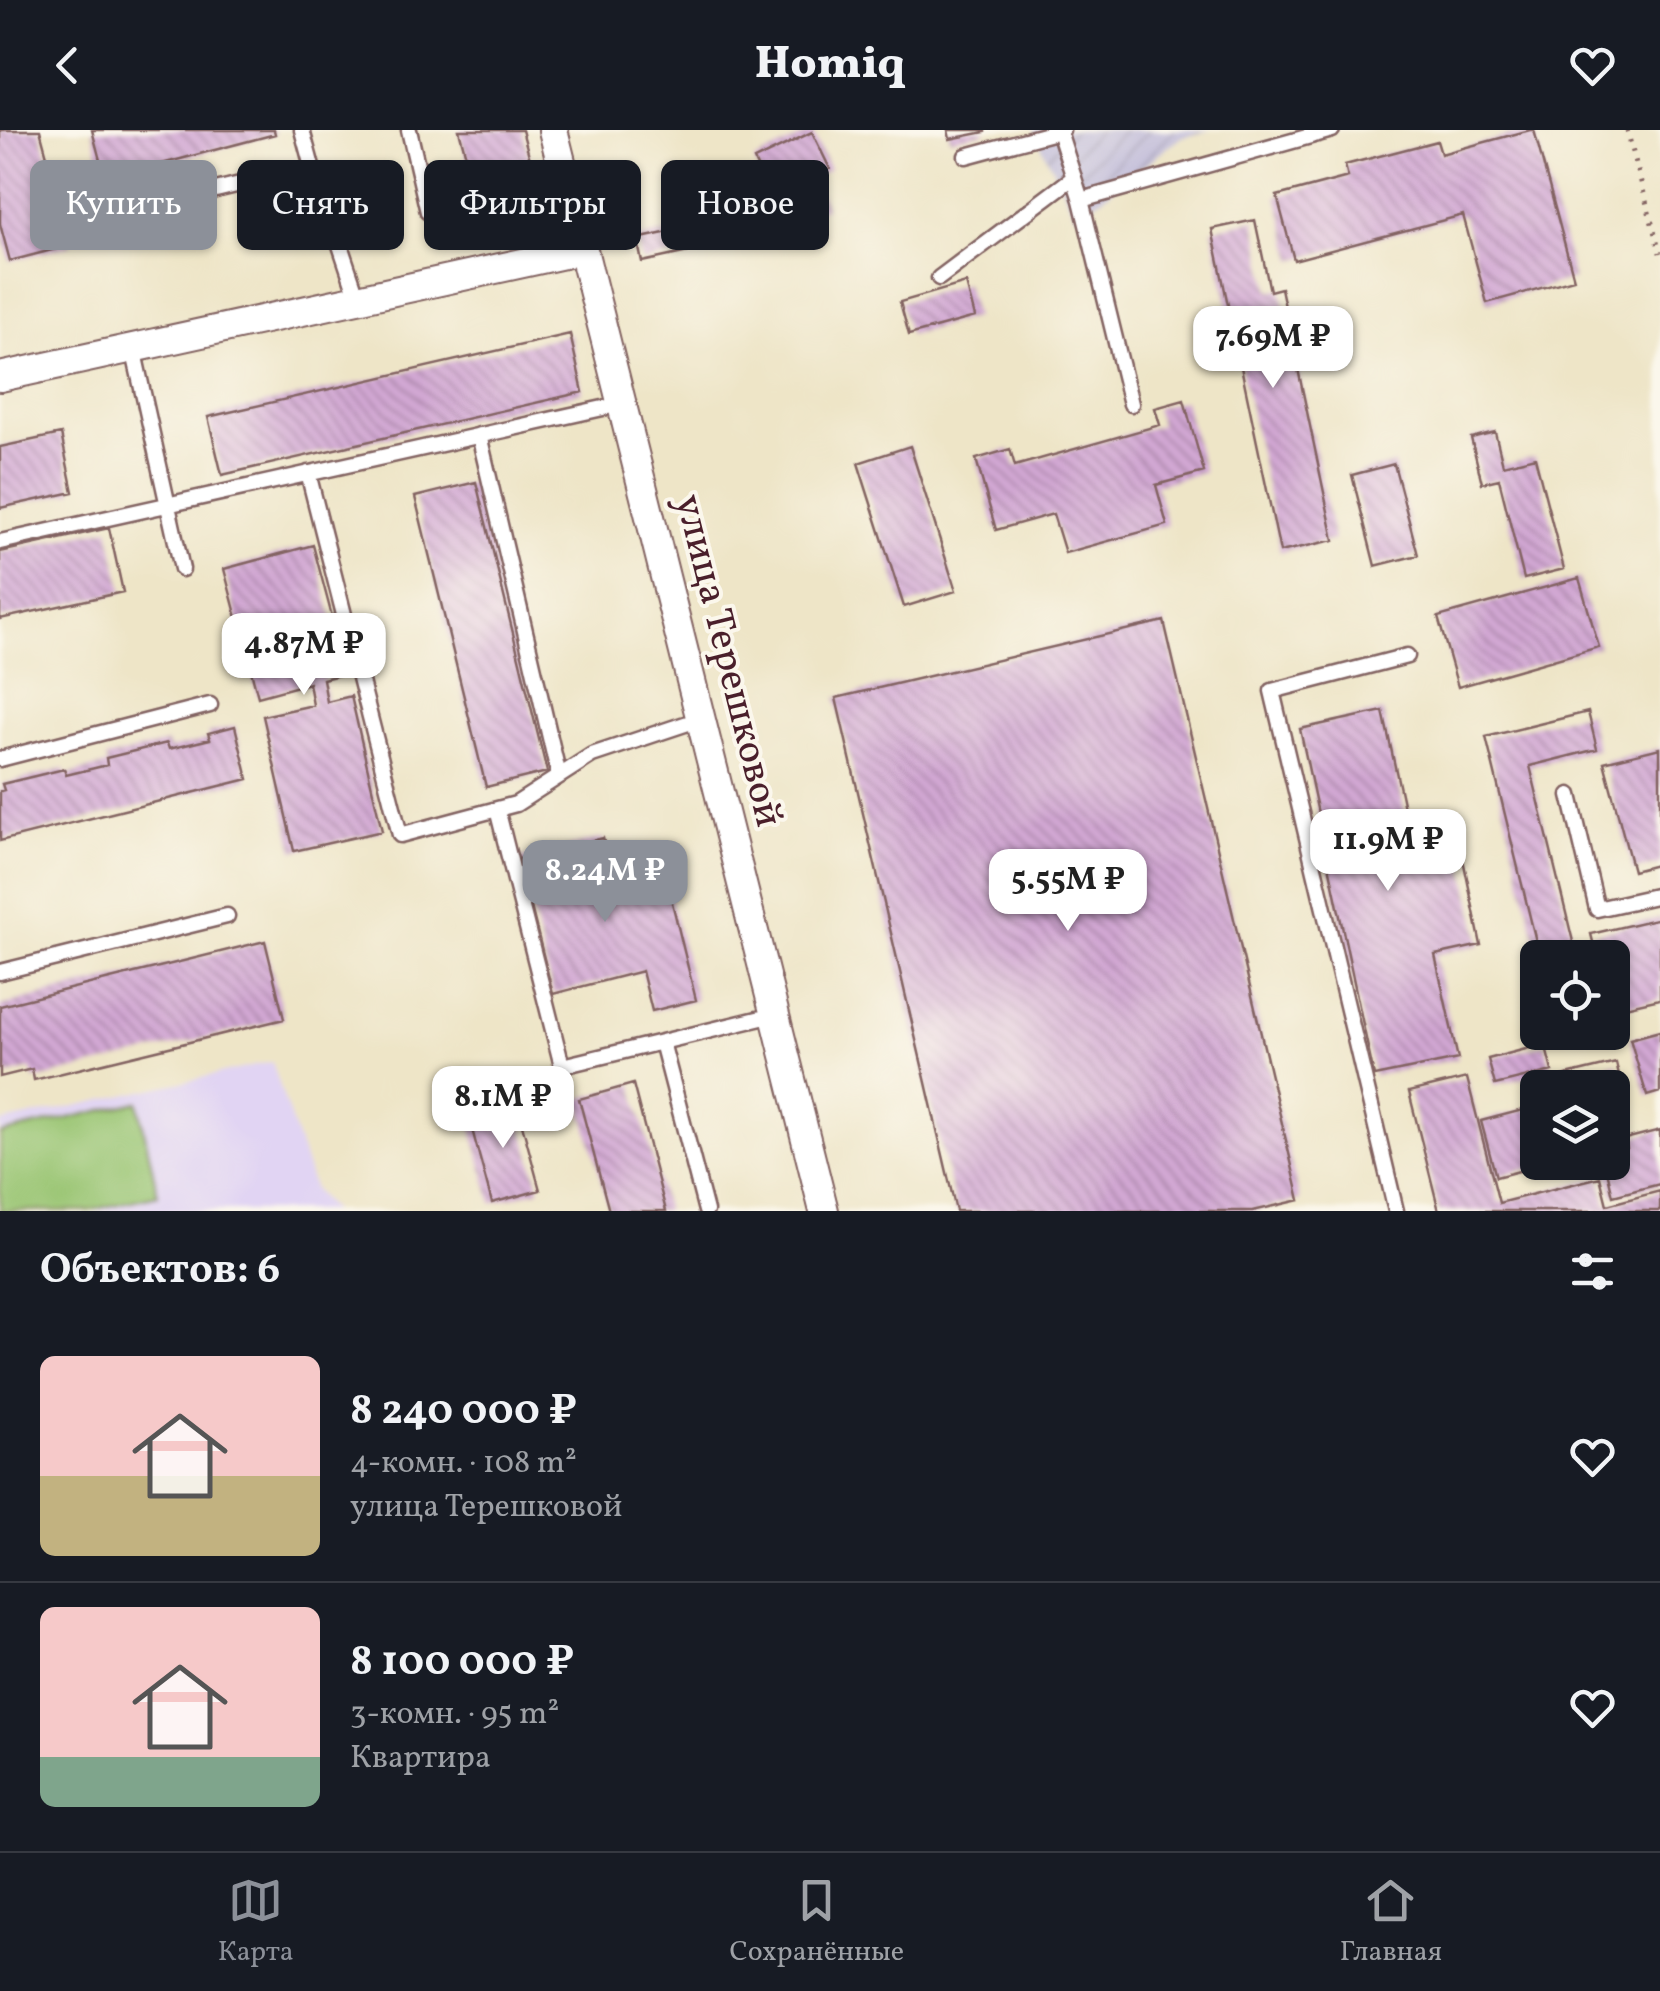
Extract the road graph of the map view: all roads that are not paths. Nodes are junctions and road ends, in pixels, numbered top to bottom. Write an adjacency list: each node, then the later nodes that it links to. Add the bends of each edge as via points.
1 (302, 130): 7 (lane)
2 (409, 130): 10 (lane)
3 (553, 130): 8 (street, улица Терешковой)
4 (1060, 130): 6 (lane); 9 (lane)
5 (1332, 130): 11 (lane)
6 (966, 156)
7 (310, 160)
8 (560, 160)
9 (1074, 177): 11 (lane); 14 (lane)
10 (424, 195)
11 (1081, 200): 19 (lane)
12 (342, 250): 15 (lane)
13 (582, 250): 15 (street); 18 (street, улица Терешковой)
14 (938, 278)
15 (358, 299): 16 (street)
16 (133, 348): 17 (street); 22 (lane)
17 (0, 377)
18 (621, 404): 20 (lane); 27 (street, улица Терешковой)
19 (1131, 404)
20 (479, 435): 21 (lane); 29 (lane)
21 (308, 473): 22 (lane); 31 (lane, via 400,835)
22 (166, 505): 23 (lane); 24 (lane)
23 (0, 542)
24 (182, 568)
25 (1407, 656): 39 (lane, via 1272,691)
26 (210, 705): 28 (lane)
27 (700, 719): 29 (lane, via 592,755); 35 (street, улица Терешковой)
28 (0, 759)
29 (559, 776): 31 (lane)
30 (1570, 795): 32 (lane, via 1597,910)
31 (497, 809): 36 (lane, via 562,1066)
32 (1660, 895)
33 (226, 916): 34 (lane)
34 (0, 972)
35 (774, 1014): 36 (lane); 38 (street, улица Терешковой)
36 (662, 1042): 37 (lane)
37 (706, 1211)
38 (824, 1211)
39 (1396, 1211)

